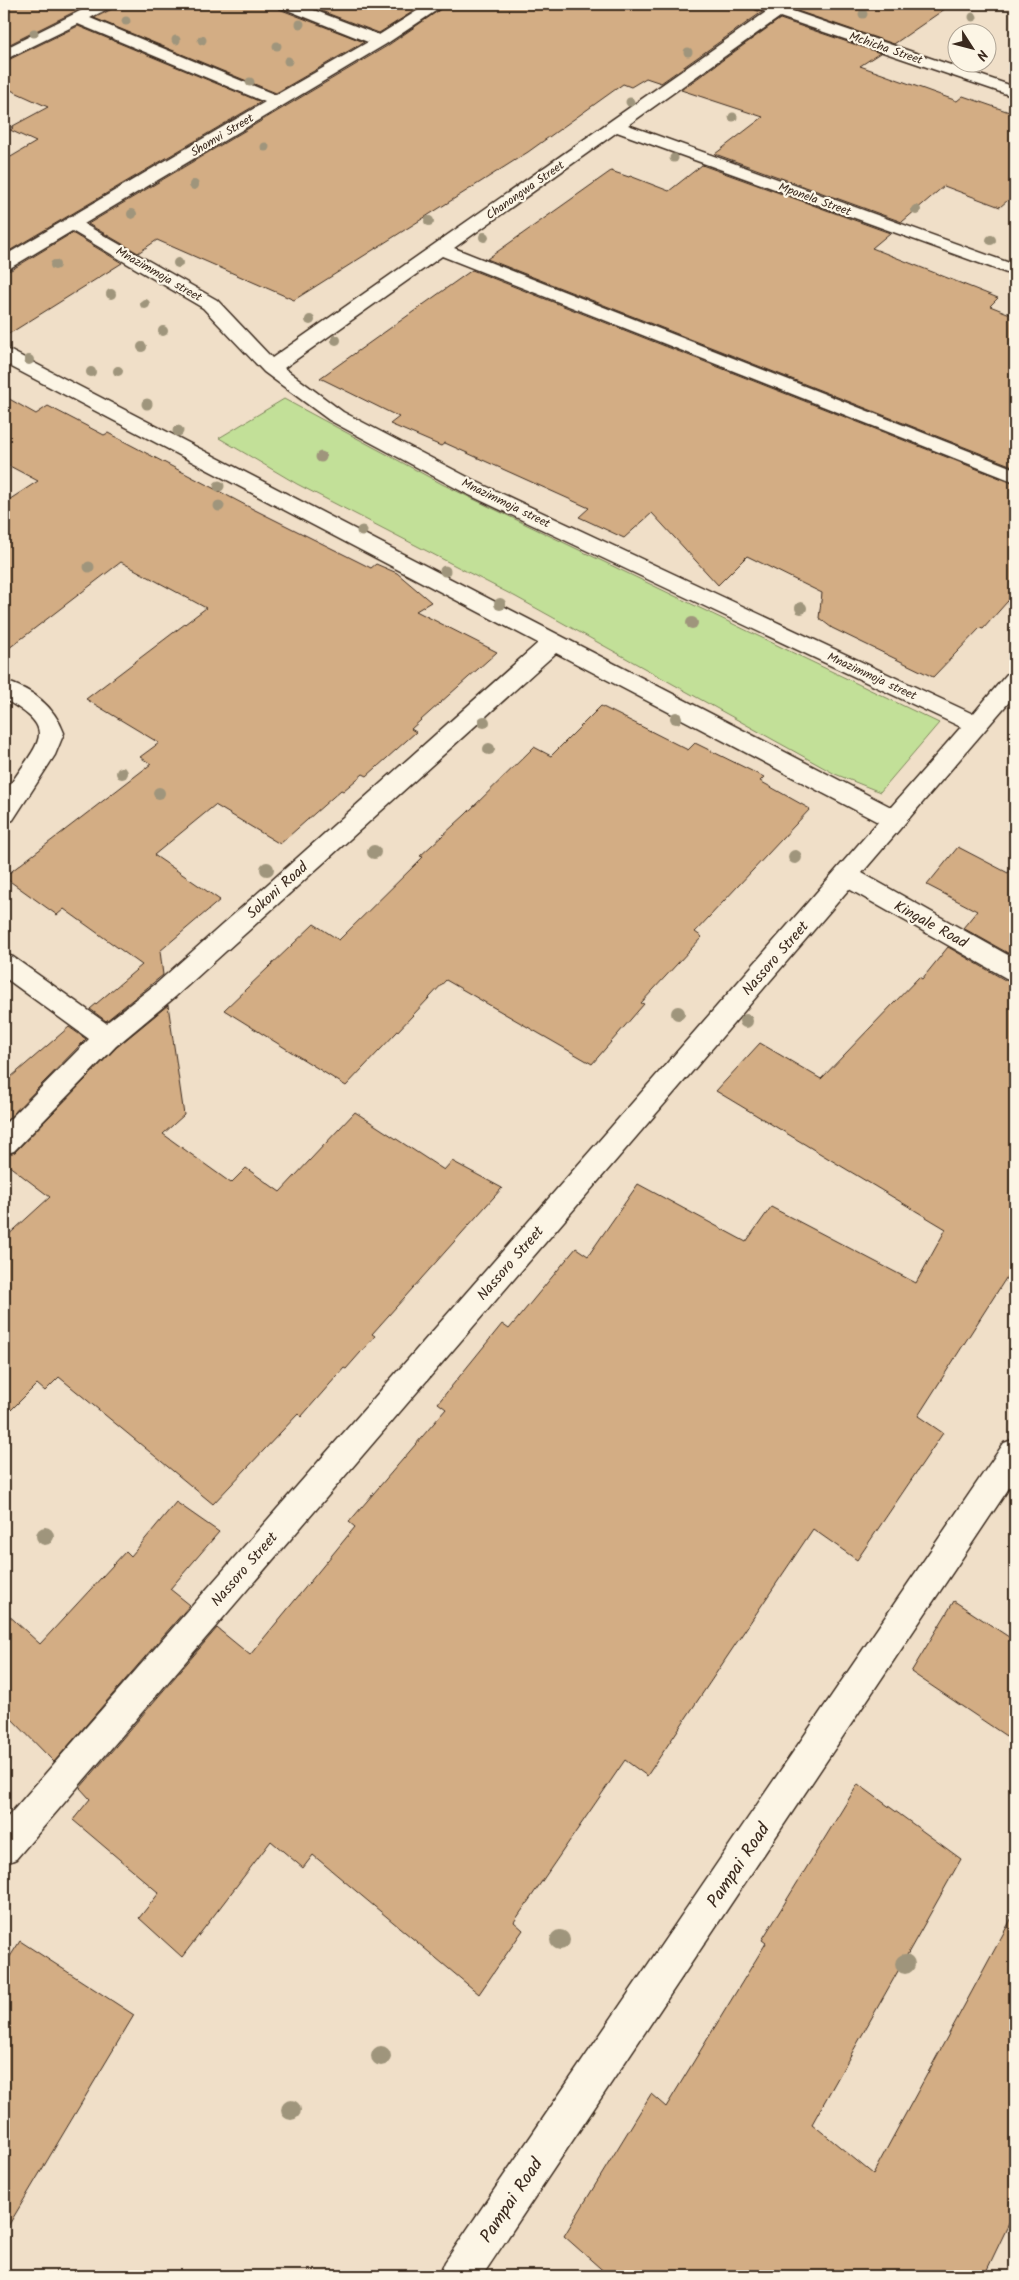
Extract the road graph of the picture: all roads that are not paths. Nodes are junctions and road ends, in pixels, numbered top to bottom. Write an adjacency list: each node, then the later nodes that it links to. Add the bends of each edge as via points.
1 (106, 4): 6 (street)
2 (285, 4): 7 (street)
3 (438, 4): 7 (street, Shomvi Street)
4 (756, 4): 5 (street, Mchicha Street)
5 (778, 11): 9 (street, Mchicha Street); 11 (street, Chanongwa Street)
6 (79, 19): 8 (street); 10 (street)
7 (380, 41): 10 (street, Shomvi Street)
8 (4, 55)
9 (1015, 92)
10 (278, 102): 12 (street, Shomvi Street)
11 (616, 126): 13 (street, Chanongwa Street); 15 (street, Mponela Street)
12 (72, 224): 14 (street, Shomvi Street); 17 (street, Mnazimmoja street, via 210,304)
13 (441, 250): 17 (street, Chanongwa Street); 18 (street)
14 (4, 264)
15 (1015, 271)
16 (4, 355): 19 (street)
17 (271, 368): 22 (street, Mnazimmoja street, via 336,416 472,488)
18 (1015, 476)
19 (555, 641): 24 (street); 28 (street, Sokoni Road, via 166,990)
20 (1015, 680): 22 (street, Nassoro Street)
21 (4, 689): 23 (street, via 34,706 47,719 52,734 47,749)
22 (976, 724): 24 (street, Nassoro Street)
23 (4, 814)
24 (893, 820): 25 (street, Nassoro Street)
25 (846, 876): 27 (street, Kingale Road); 32 (street, Nassoro Street)
26 (4, 964): 28 (street)
27 (1015, 971)
28 (107, 1038): 29 (street, Sokoni Road)
29 (4, 1143)
30 (1015, 1452): 31 (street, Pampai Road)
31 (1006, 1489): 33 (street, Pampai Road)
32 (4, 1847)
33 (460, 2276)

